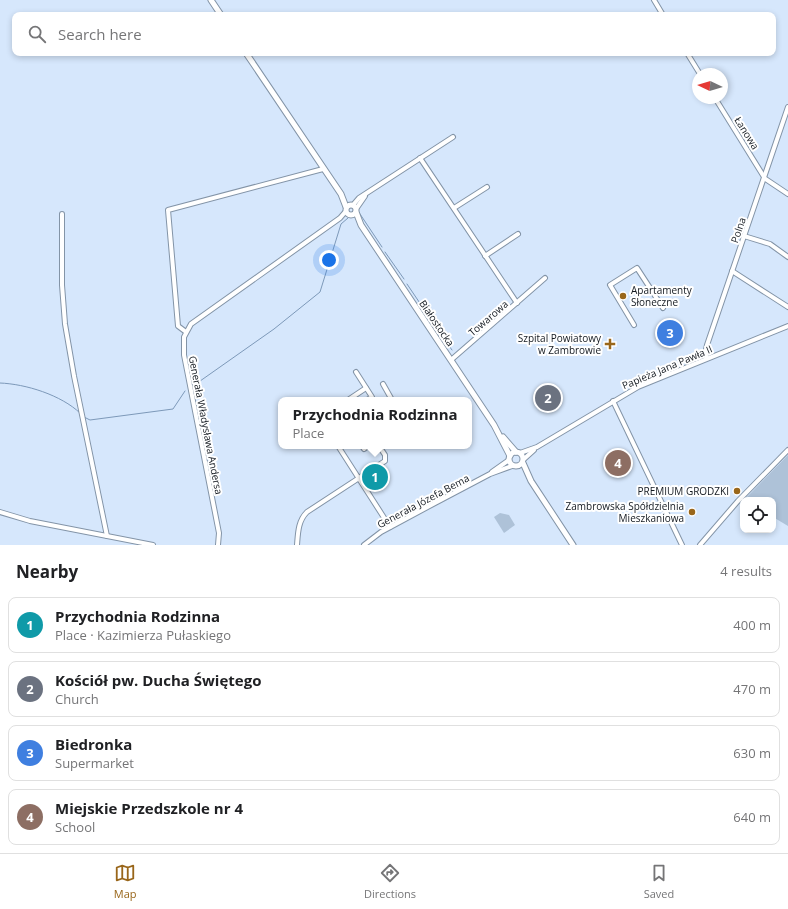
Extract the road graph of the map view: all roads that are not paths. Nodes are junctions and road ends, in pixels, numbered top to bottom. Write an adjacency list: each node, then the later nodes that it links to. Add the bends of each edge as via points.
1 (211, 0): 3 (main road)
2 (654, 0): 4 (street)
3 (219, 12)
4 (661, 12)
5 (248, 56): 12 (main road, Białostocka)
6 (689, 56): 7 (street)
7 (696, 68)
8 (719, 104): 13 (street, Łanowa)
9 (788, 107): 13 (street, Polna)
10 (453, 137): 11 (street)
11 (420, 158): 16 (street, Towarowa); 17 (street, via 367,193)
12 (323, 169): 17 (main road, Białostocka); 30 (street, via 168,210 178,326)
13 (764, 178): 15 (street); 20 (street, Polna)
14 (487, 187): 16 (street)
15 (788, 194)
16 (454, 208): 21 (street, Towarowa)
17 (351, 210): 30 (street, via 191,324); 32 (main road, Białostocka)
18 (62, 214): 54 (street, via 65,324)
19 (518, 234): 21 (street)
20 (744, 236): 22 (street, via 770,244); 23 (street, Polna)
21 (485, 256): 25 (street, Towarowa)
22 (788, 257)
23 (732, 271): 26 (street); 31 (street, Polna, via 706,350)
24 (545, 278): 25 (street, Towarowa)
25 (517, 303): 32 (street, Towarowa)
26 (788, 307)
27 (663, 308): 28 (street, via 637,268 610,285)
28 (634, 325)
29 (788, 326): 31 (street, Papieża Jana Pawła II)
30 (186, 332): 56 (street, Generała Władysława Andersa, via 184,355 219,533)
31 (707, 358): 39 (street, Papieża Jana Pawła II, via 638,387)
32 (451, 360): 40 (main road, Białostocka)
33 (356, 372): 35 (street)
34 (383, 384): 38 (street)
35 (366, 388): 36 (street); 37 (street)
36 (352, 397)
37 (372, 397)
38 (390, 397)
39 (613, 401): 41 (street, Papieża Jana Pawła II); 60 (street)
40 (498, 432): 45 (main road, Białostocka); 46 (main road, Białostocka)
41 (537, 447): 45 (street, Papieża Jana Pawła II); 47 (street, Papieża Jana Pawła II)
42 (340, 449): 50 (street)
43 (382, 449): 50 (street, via 385,461)
44 (788, 450): 61 (street, via 738,500)
45 (518, 453): 46 (main road); 47 (main road, Białostocka)
46 (510, 458): 48 (main road, Białostocka); 49 (street, Generała Józefa Bema)
47 (523, 461): 48 (main road); 51 (main road)
48 (515, 466): 49 (street, Generała Józefa Bema); 51 (main road)
49 (490, 474): 53 (street, Generała Józefa Bema)
50 (360, 479): 53 (street); 57 (street, via 302,517)
51 (531, 481): 59 (main road)
52 (0, 512): 54 (street, via 30,521)
53 (390, 527): 58 (street, Generała Józefa Bema)
54 (107, 536): 55 (street)
55 (153, 545)
56 (218, 545)
57 (297, 545)
58 (364, 545)
59 (573, 545)
60 (682, 545)
61 (700, 545)

